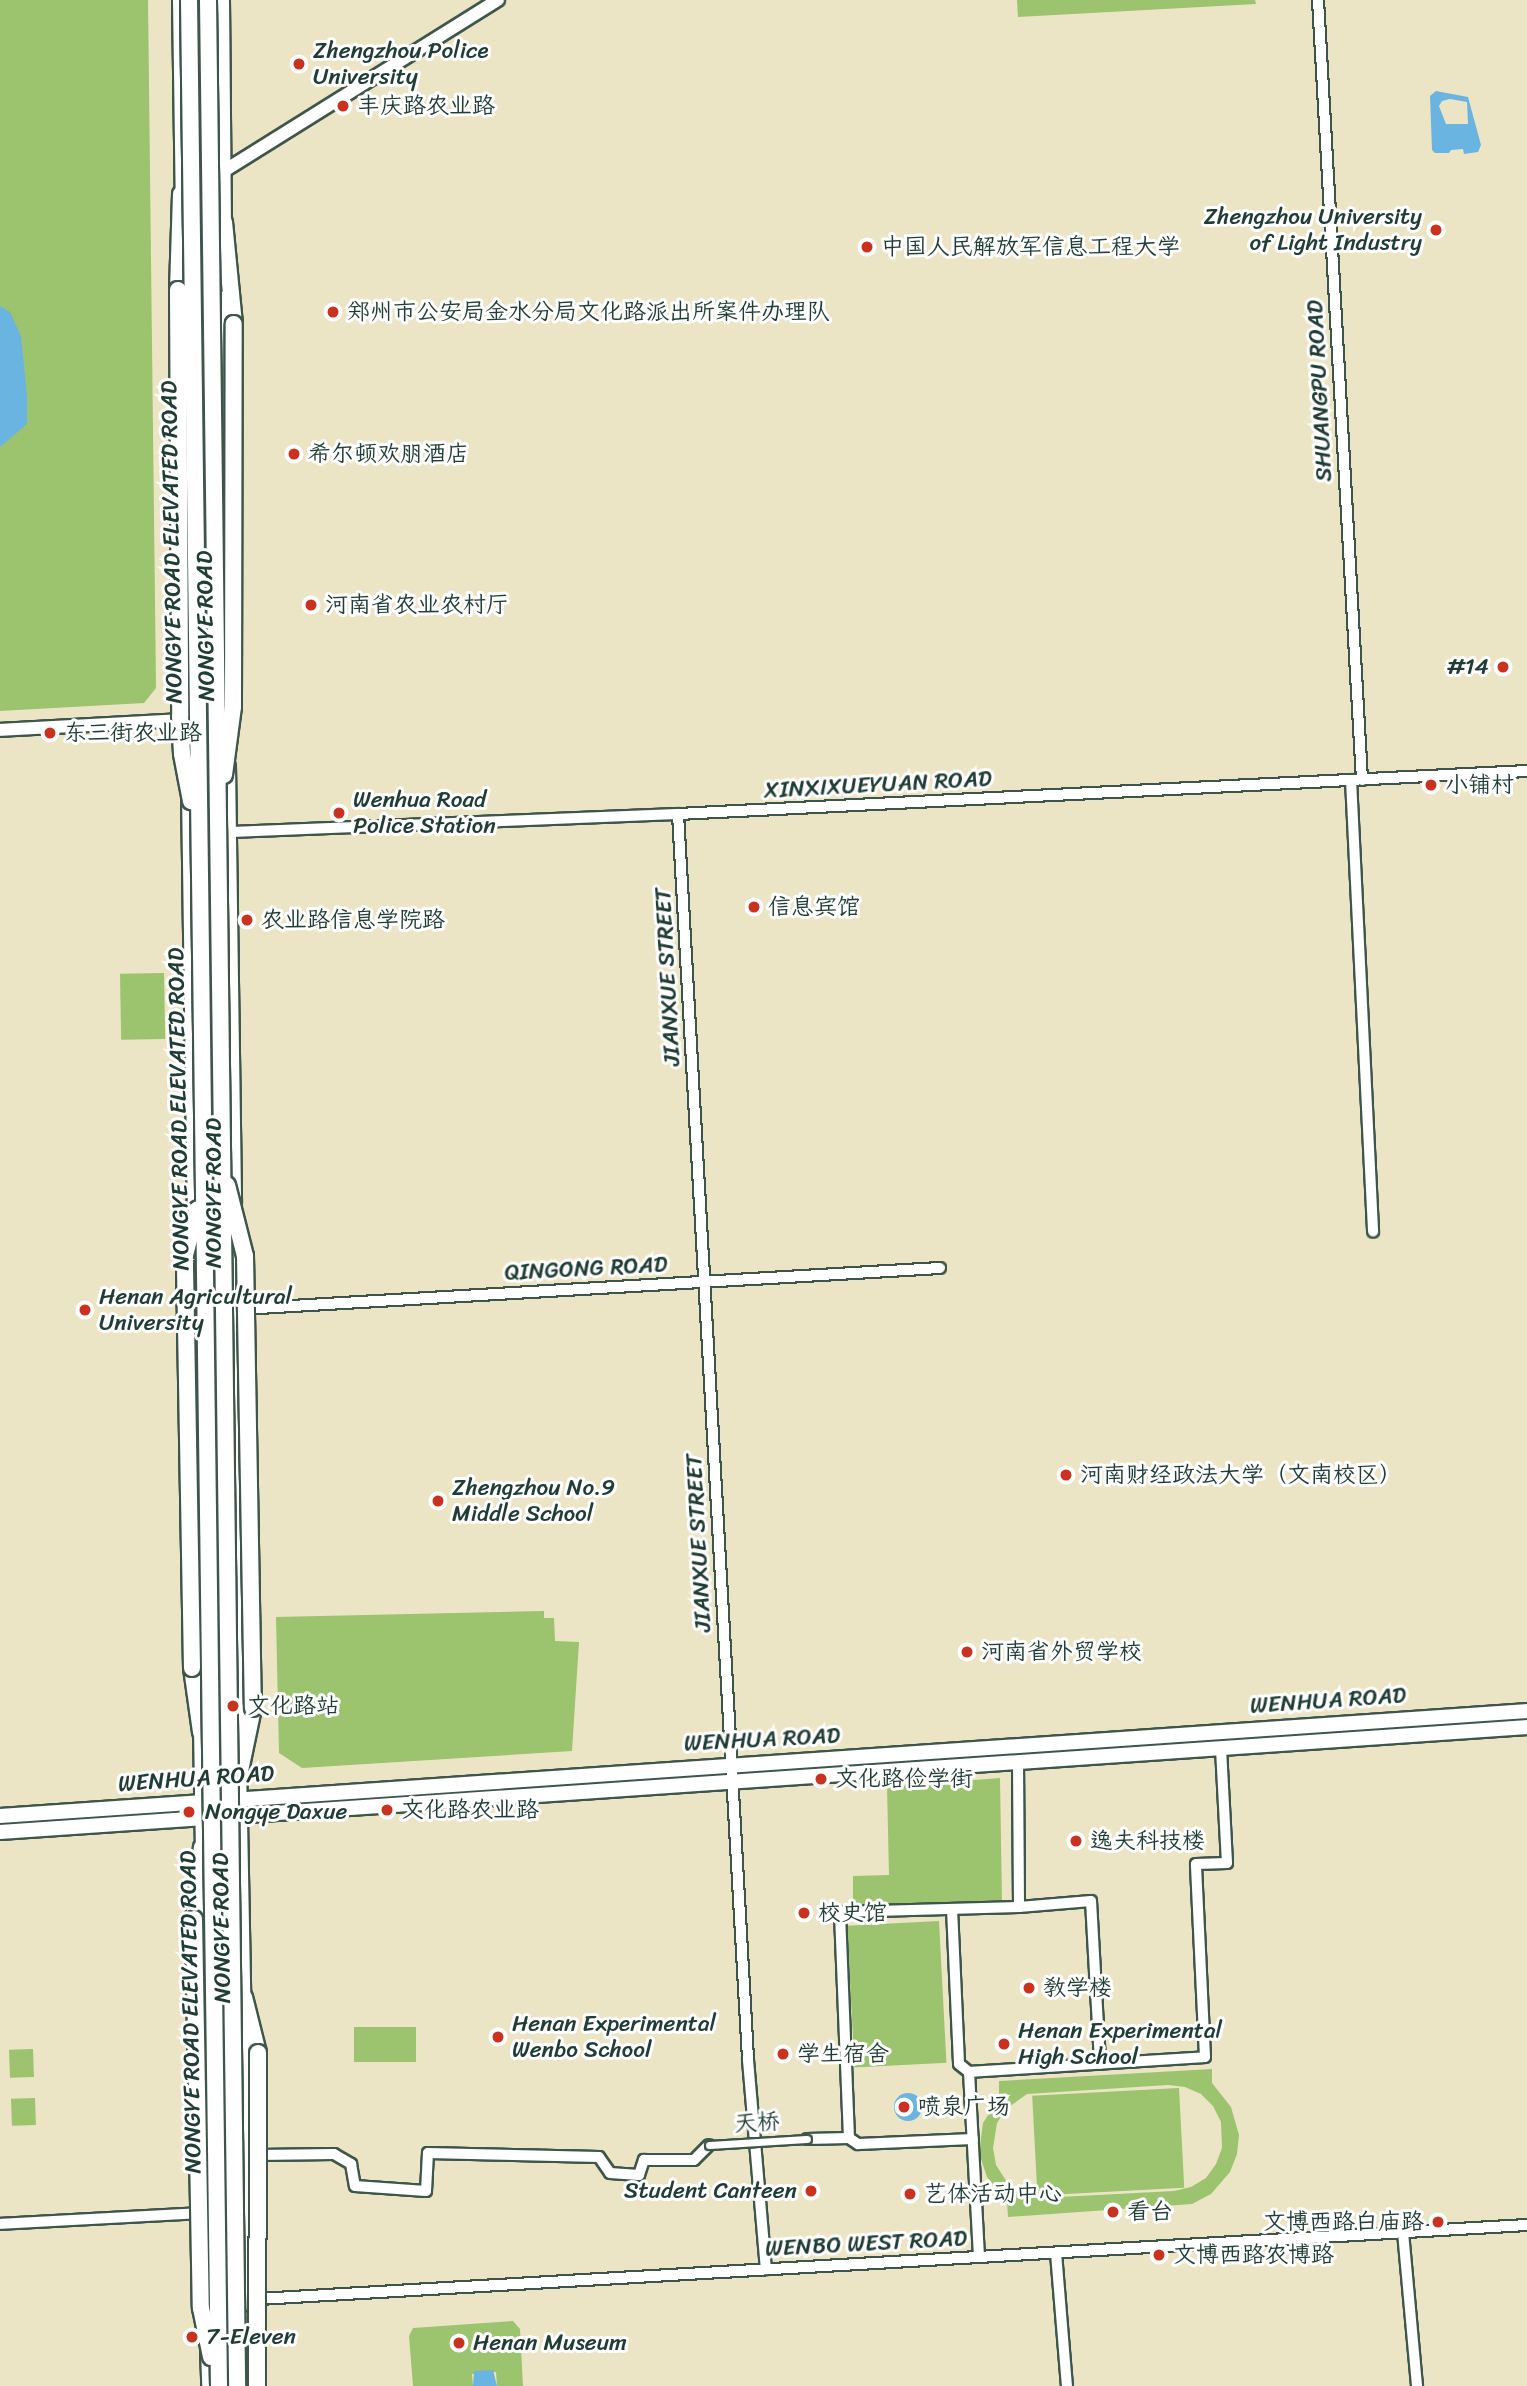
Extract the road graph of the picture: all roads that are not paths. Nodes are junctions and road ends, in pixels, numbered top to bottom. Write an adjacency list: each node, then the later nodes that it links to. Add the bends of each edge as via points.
1 (179, 0): 8 (street, NONGYE ROAD)
2 (189, 0): 17 (highway, NONGYE ROAD ELEVATED ROAD, bridge)
3 (208, 0): 16 (highway, NONGYE ROAD ELEVATED ROAD, bridge)
4 (223, 0): 7 (street, NONGYE ROAD)
5 (498, 0): 7 (street)
6 (1318, 0): 14 (street, SHUANGPU ROAD)
7 (224, 171): 9 (street, NONGYE ROAD)
8 (181, 194): 11 (street, NONGYE ROAD); 17 (highway, bridge, via 180,716 185,775)
9 (225, 222): 10 (street, NONGYE ROAD); 16 (highway, bridge, via 234,324 233,707)
10 (228, 718): 11 (street); 18 (street, NONGYE ROAD)
11 (187, 720): 12 (street); 27 (street, NONGYE ROAD)
12 (0, 730)
13 (1527, 771): 14 (street, XINXIXUEYUAN ROAD)
14 (1356, 780): 15 (street, XINXIXUEYUAN ROAD); 21 (street, SHUANGPU ROAD)
15 (678, 814): 18 (street, XINXIXUEYUAN ROAD); 23 (street, JIANXUE STREET)
16 (217, 816): 19 (highway, NONGYE ROAD ELEVATED ROAD, bridge)
17 (198, 830): 20 (highway, NONGYE ROAD ELEVATED ROAD, bridge)
18 (230, 832): 24 (street, NONGYE ROAD)
19 (221, 1159): 31 (highway, bridge, via 245,1256 253,1708); 62 (highway, NONGYE ROAD ELEVATED ROAD, bridge)
20 (202, 1187): 27 (highway, bridge, via 185,1255 192,1668); 61 (highway, NONGYE ROAD ELEVATED ROAD, bridge)
21 (1373, 1231)
22 (940, 1268): 23 (street, QINGONG ROAD)
23 (704, 1281): 24 (street, QINGONG ROAD); 30 (street, JIANXUE STREET)
24 (235, 1309): 31 (street, NONGYE ROAD)
25 (1527, 1711): 30 (main road, WENHUA ROAD)
26 (1527, 1727): 28 (main road, WENHUA ROAD)
27 (201, 1732): 34 (street, NONGYE ROAD)
28 (1221, 1747): 29 (main road, WENHUA ROAD); 43 (street, via 1227,1863 1196,1864 1205,2057)
29 (1018, 1762): 32 (main road, WENHUA ROAD); 40 (street)
30 (731, 1765): 32 (street, JIANXUE STREET); 33 (main road, WENHUA ROAD)
31 (240, 1771): 33 (street, NONGYE ROAD)
32 (732, 1781): 35 (main road, WENHUA ROAD); 57 (street, JIANXUE STREET)
33 (241, 1799): 34 (main road, WENHUA ROAD); 35 (street, NONGYE ROAD)
34 (201, 1801): 36 (main road, WENHUA ROAD); 37 (street, NONGYE ROAD)
35 (241, 1814): 37 (main road, WENHUA ROAD); 42 (street, NONGYE ROAD)
36 (0, 1816)
37 (201, 1817): 38 (main road, WENHUA ROAD); 39 (street, NONGYE ROAD)
38 (0, 1832)
39 (202, 1847): 51 (street, NONGYE ROAD); 61 (highway, bridge, via 194,1919 201,2308)
40 (1019, 1907): 41 (street); 43 (street, via 1091,1901)
41 (952, 1909): 44 (street, via 959,2064); 45 (street, via 840,1912)
42 (244, 1997): 49 (highway, bridge, via 258,2053); 50 (street, NONGYE ROAD)
43 (1100, 2064): 44 (street)
44 (969, 2072): 47 (street)
45 (849, 2138): 46 (street); 47 (street, via 858,2144)
46 (807, 2139): 48 (street, 天桥, bridge)
47 (973, 2139): 56 (street)
48 (709, 2145): 49 (street, via 694,2160 644,2160 639,2175 610,2173 599,2157 428,2152 426,2191 355,2186 351,2164 334,2154)
49 (258, 2155): 64 (highway, bridge)
50 (248, 2210): 51 (street); 58 (street, NONGYE ROAD)
51 (206, 2212): 52 (street); 59 (street, NONGYE ROAD)
52 (0, 2224)
53 (1527, 2225): 54 (street, WENBO WEST ROAD)
54 (1403, 2232): 55 (street, WENBO WEST ROAD); 66 (street)
55 (1056, 2252): 56 (street, WENBO WEST ROAD); 65 (street)
56 (979, 2257): 57 (street, WENBO WEST ROAD)
57 (766, 2269): 58 (street, WENBO WEST ROAD)
58 (250, 2300): 59 (street, WENBO WEST ROAD); 63 (street, NONGYE ROAD)
59 (207, 2302): 60 (street, NONGYE ROAD)
60 (208, 2386)
61 (218, 2386)
62 (237, 2386)
63 (251, 2386)
64 (257, 2386)
65 (1067, 2386)
66 (1417, 2386)

